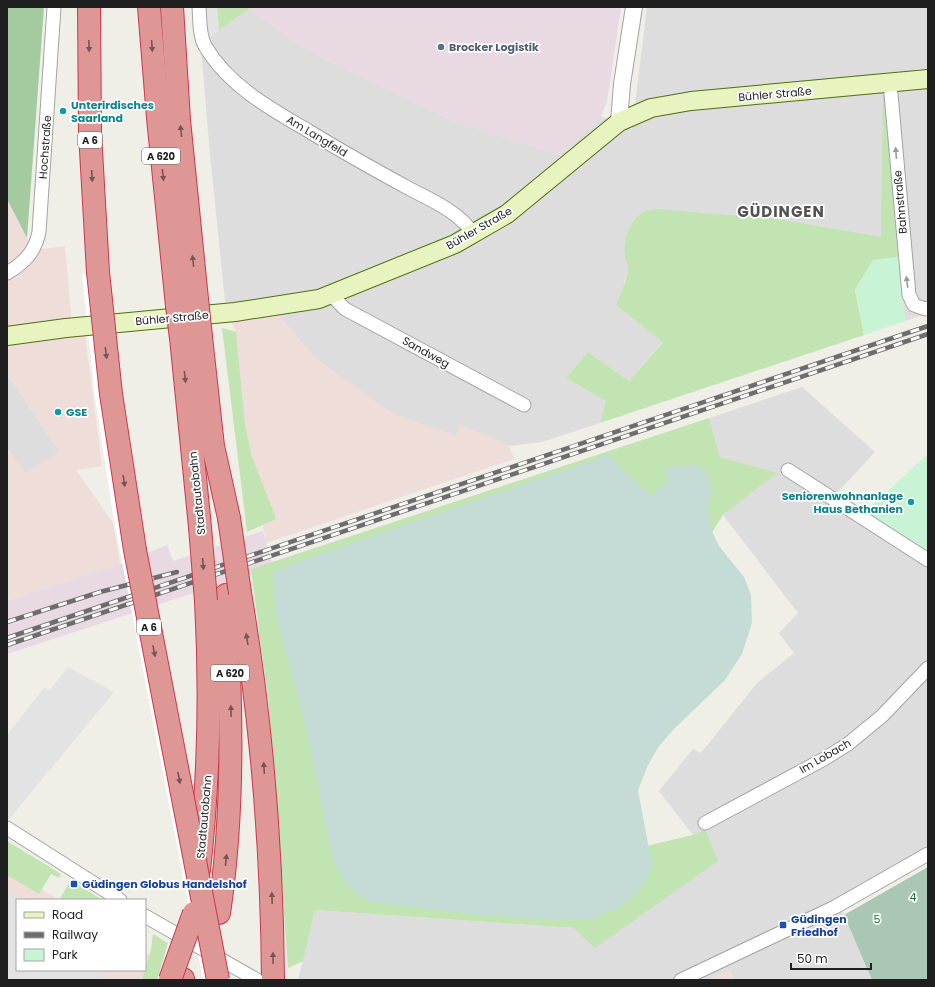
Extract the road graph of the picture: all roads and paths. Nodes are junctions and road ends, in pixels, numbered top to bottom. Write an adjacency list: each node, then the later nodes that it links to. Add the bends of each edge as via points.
1 (54, 7): 11 (street, Hochstraße, via 39,232 33,250 26,260)
2 (89, 7): 27 (highway, A 6, one-way to 27, bridge, via 90,134 98,272 111,394 135,550)
3 (149, 7): 15 (highway, Stadtautobahn / A 620, one-way to 15, bridge, via 177,306)
4 (172, 7): 15 (highway, one-way to 4, bridge, via 197,299)
5 (199, 7): 10 (street, Am Langfeld, via 200,29 205,45 227,74 260,102 334,147 442,206 468,225)
6 (634, 7): 9 (street)
7 (928, 79): 8 (main road, Bühler Straße)
8 (890, 83): 9 (main road, Bühler Straße, via 691,101 651,108); 13 (street, Bahnstraße, one-way to 8, via 914,305 909,295)
9 (619, 122): 10 (main road, Bühler Straße, via 507,214)
10 (473, 234): 12 (main road, Bühler Straße, via 455,244)
11 (7, 273)
12 (334, 294): 14 (main road, Bühler Straße, via 302,302 235,312); 16 (street, Sandweg, via 345,309)
13 (928, 308)
14 (7, 336)
15 (191, 338): 18 (highway, Stadtautobahn / A 620, one-way to 18); 18 (highway, Stadtautobahn / A 620, via 213,446)
16 (524, 405)
17 (788, 470): 19 (street)
18 (216, 522): 20 (highway, Stadtautobahn / A 620); 28 (highway, Stadtautobahn / A 620, one-way to 28, bridge, via 206,601 209,746 204,824 194,913)
19 (928, 560)
20 (233, 594): 27 (highway, Stadtautobahn / A 620, one-way to 20, bridge, via 227,850 231,780 230,678); 30 (highway, one-way to 20, via 263,761 257,702)
21 (928, 668): 22 (street, Im Lobach, via 882,716 848,744)
22 (706, 823)
23 (7, 828): 25 (street)
24 (928, 854): 31 (street, via 835,907)
25 (118, 899)
26 (146, 917): 29 (street)
27 (209, 978)
28 (176, 980)
29 (257, 980)
30 (273, 980)
31 (681, 980)

